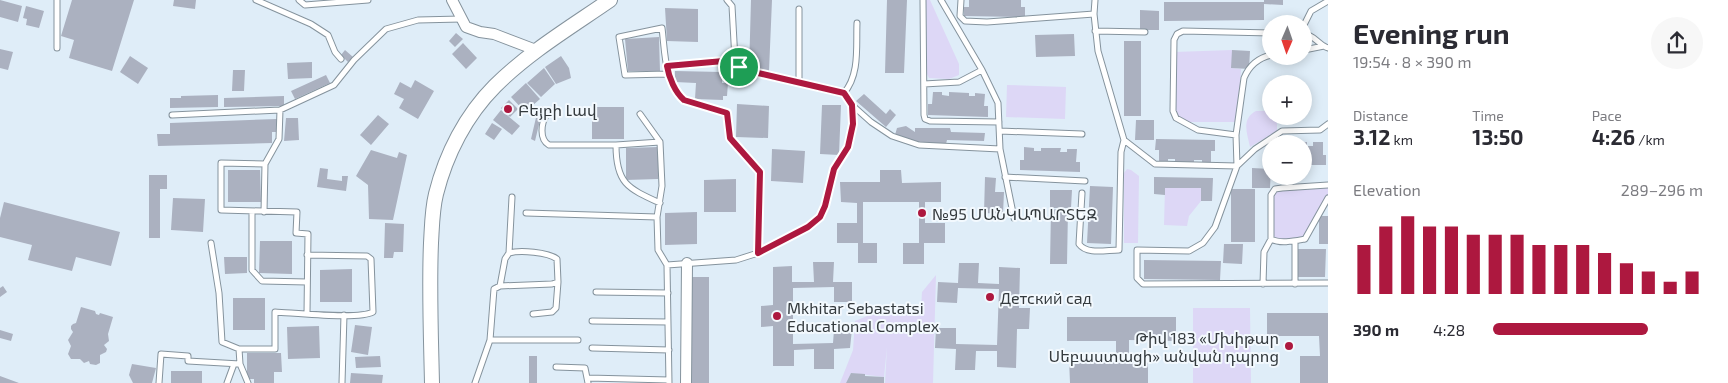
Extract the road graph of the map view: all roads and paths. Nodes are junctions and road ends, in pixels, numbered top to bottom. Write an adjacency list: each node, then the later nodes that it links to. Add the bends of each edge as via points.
1 (57, 0): 24 (lane)
2 (256, 0): 27 (lane, via 328,35)
3 (299, 0): 4 (lane, via 304,5)
4 (368, 0)
5 (452, 0): 17 (street)
6 (601, 0): 25 (main road)
7 (610, 0): 25 (main road)
8 (727, 0): 29 (lane, via 732,6)
9 (923, 0): 34 (lane)
10 (942, 0): 31 (lane)
11 (961, 0): 15 (lane, via 960,16 965,21)
12 (1095, 0): 15 (lane)
13 (1328, 1): 16 (lane)
14 (799, 9): 33 (lane)
15 (1094, 14): 19 (lane)
16 (1309, 15)
17 (461, 19): 25 (street, via 466,27); 37 (lane, via 418,20 386,29 334,85)
18 (857, 23): 35 (lane, via 855,71 851,85)
19 (1095, 31): 20 (lane); 46 (lane)
20 (1144, 32)
21 (1262, 33): 45 (lane, via 1183,31 1174,40 1173,111 1176,118 1198,130)
22 (1312, 37): 23 (lane)
23 (1326, 47): 26 (lane)
24 (57, 48)
25 (533, 49): 98 (main road, via 491,83 454,132 430,193 425,248); 99 (main road, via 494,86 466,122 436,194 430,260)
26 (1312, 49)
27 (340, 58)
28 (1262, 58): 45 (lane, via 1254,63 1244,78)
29 (735, 60): 30 (lane); 33 (lane, via 745,70)
30 (667, 66): 32 (lane); 32 (lane, via 662,28 619,37 625,75)
31 (982, 70): 34 (lane, via 959,82); 41 (lane, via 998,103)
32 (668, 74): 68 (lane, via 684,100 727,113 730,138 760,172)
33 (799, 82): 35 (lane)
34 (924, 84): 41 (lane, via 925,119)
35 (844, 93): 36 (lane)
36 (852, 105): 49 (lane, via 892,136 919,146); 68 (lane, via 853,124 848,147 834,169 820,217 808,227)
37 (280, 110): 39 (lane); 50 (lane, via 279,138)
38 (558, 110): 48 (lane, via 547,114 543,120 544,142 549,145)
39 (172, 114)
40 (640, 114): 47 (lane)
41 (1000, 122): 43 (lane)
42 (1328, 124): 51 (lane, via 1320,130 1282,130 1254,149)
43 (1000, 131): 44 (lane); 49 (lane)
44 (1082, 134)
45 (1236, 135): 51 (lane)
46 (1124, 140): 51 (lane, via 1155,164); 55 (lane, via 1119,250 1088,251 1079,244)
47 (660, 142): 48 (lane); 58 (lane)
48 (616, 145): 58 (lane, via 618,169 623,181)
49 (1000, 149): 52 (lane)
50 (265, 164): 59 (lane, via 221,164 221,210); 60 (lane)
51 (1237, 166): 75 (lane, via 1215,227 1203,243 1189,251 1137,250 1137,278 1143,284)
52 (1005, 177): 53 (lane); 63 (lane)
53 (1085, 180)
54 (1328, 186): 64 (lane, via 1275,190 1271,195)
55 (1082, 193)
56 (512, 197): 67 (lane)
57 (1328, 198): 65 (lane, via 1304,239)
58 (660, 203): 62 (lane)
59 (252, 211): 60 (lane); 72 (lane, via 252,270 262,281)
60 (264, 212): 69 (lane, via 297,212 296,233 308,234)
61 (526, 213): 62 (lane)
62 (657, 217): 71 (lane, via 658,250)
63 (1014, 218)
64 (1271, 239): 65 (lane); 75 (lane, via 1264,252)
65 (1295, 242): 76 (lane)
66 (211, 243): 87 (lane, via 222,342)
67 (509, 253): 73 (lane, via 552,255 558,264); 77 (lane)
68 (758, 253): 70 (lane, via 736,260)
69 (307, 255): 72 (lane); 82 (lane, via 366,256 371,259 373,312)
70 (687, 263): 71 (lane); 101 (street)
71 (667, 265): 79 (lane)
72 (307, 282): 80 (lane)
73 (558, 282): 77 (lane); 81 (lane, via 556,308 552,312)
74 (1328, 283): 76 (lane)
75 (1263, 284): 76 (lane)
76 (1295, 284)
77 (500, 286): 85 (lane, via 494,289)
78 (596, 292): 79 (lane)
79 (668, 293): 84 (lane)
80 (307, 314): 82 (lane); 87 (lane, via 275,312 275,349)
81 (533, 314)
82 (344, 315): 97 (lane)
83 (592, 321): 84 (lane)
84 (668, 322): 89 (lane)
85 (490, 340): 86 (lane); 100 (lane)
86 (578, 340)
87 (240, 348): 90 (lane)
88 (592, 348): 89 (lane)
89 (668, 350): 93 (lane)
90 (237, 364): 94 (lane, via 188,362 188,356 161,354); 95 (lane); 96 (lane)
91 (556, 367): 92 (lane, via 585,368)
92 (588, 381): 93 (lane)
93 (669, 382)
94 (159, 383)
95 (227, 383)
96 (248, 383)
97 (342, 383)
98 (426, 383)
99 (432, 383)
100 (475, 383)
101 (686, 383)

